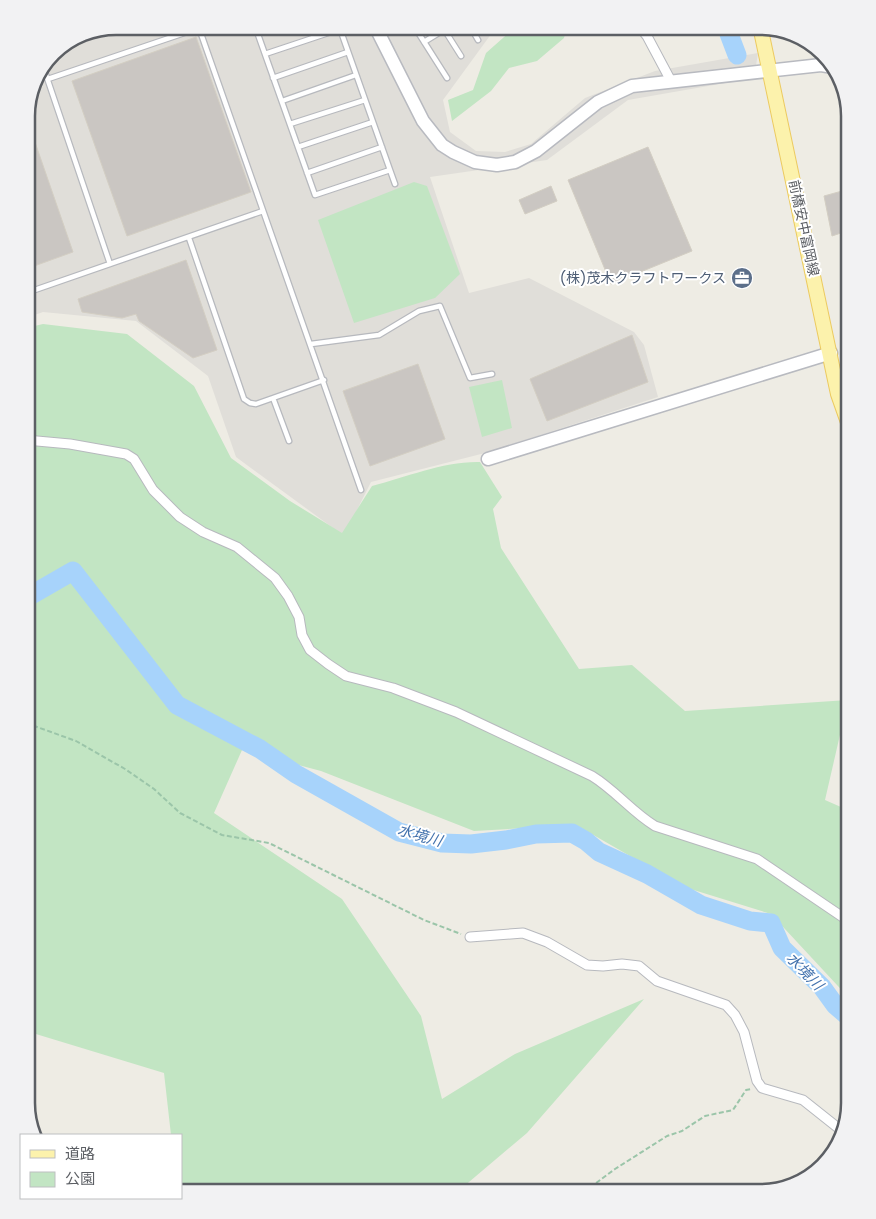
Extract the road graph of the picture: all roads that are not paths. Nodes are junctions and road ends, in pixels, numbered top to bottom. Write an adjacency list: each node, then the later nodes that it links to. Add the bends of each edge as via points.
1 (178, 35): 24 (lane)
2 (201, 35): 35 (lane)
3 (258, 35): 16 (lane)
4 (319, 35): 16 (lane)
5 (342, 35): 15 (lane)
6 (380, 35): 25 (street, via 423,121 442,145 475,162 498,165 515,162 536,151 598,102 632,86)
7 (420, 35): 14 (lane)
8 (434, 35): 14 (lane)
9 (448, 35): 17 (lane)
10 (475, 35): 13 (lane)
11 (645, 35): 25 (street)
12 (762, 35): 19 (main road, 前橋安中富岡線)
13 (478, 40)
14 (424, 42): 23 (lane)
15 (348, 52): 21 (lane); 22 (lane)
16 (265, 54): 22 (lane)
17 (461, 56)
18 (823, 65): 19 (street)
19 (770, 71): 25 (street); 40 (main road, 前橋安中富岡線)
20 (46, 75): 24 (lane)
21 (356, 76): 26 (lane); 27 (lane)
22 (273, 78): 27 (lane)
23 (447, 78)
24 (48, 79): 37 (lane)
25 (671, 81)
26 (365, 100): 28 (lane); 29 (lane)
27 (282, 101): 29 (lane)
28 (373, 122): 30 (lane); 31 (lane)
29 (290, 124): 30 (lane)
30 (298, 147): 33 (lane)
31 (382, 147): 32 (lane); 33 (lane)
32 (390, 170): 33 (lane, via 316,195); 34 (lane)
33 (307, 173)
34 (395, 184)
35 (263, 211): 36 (lane); 39 (lane)
36 (188, 238): 37 (lane); 43 (lane, via 244,399 256,404)
37 (110, 264): 38 (lane)
38 (35, 290)
39 (311, 344): 41 (lane, via 379,335 419,311 440,306 470,378); 42 (lane)
40 (831, 353): 44 (main road, 前橋安中富岡線); 47 (street)
41 (492, 374)
42 (324, 380): 43 (lane); 48 (lane)
43 (273, 398): 46 (lane)
44 (841, 402)
45 (35, 441): 49 (street, via 126,454 134,460 153,490 180,517 203,532 237,547 276,578 299,617 302,634 310,650 346,676 393,688 456,712 592,776 655,826 757,859)
46 (289, 441)
47 (488, 459)
48 (361, 490)
49 (841, 916)
50 (470, 937): 51 (street, via 523,933 587,965 639,966 657,981 726,1006 744,1032 762,1087 803,1100)
51 (837, 1127)

